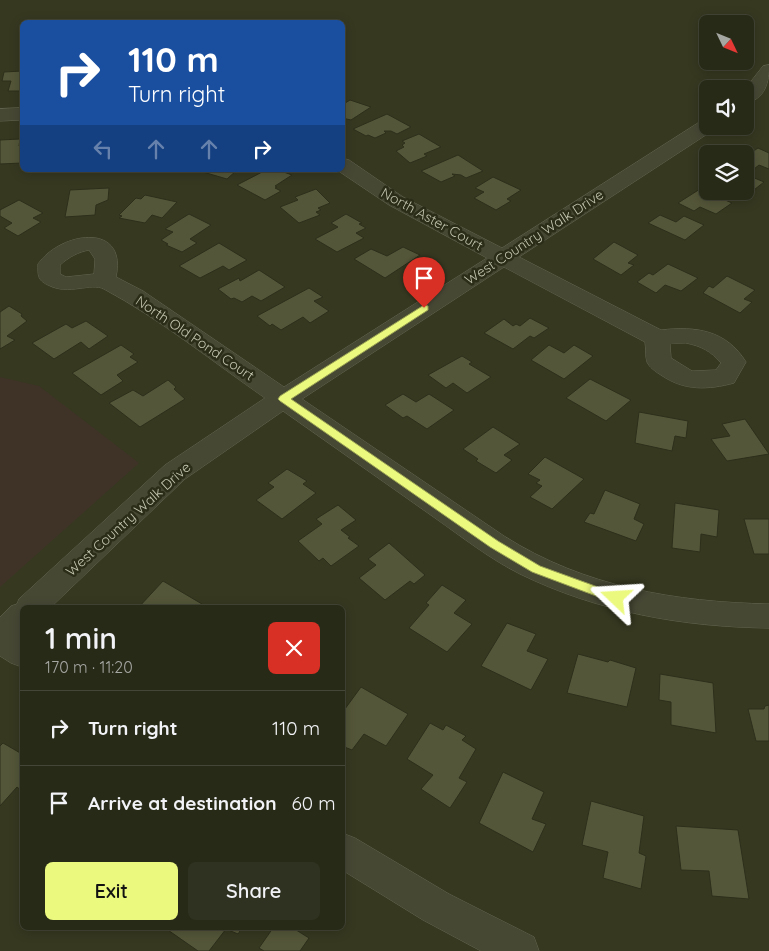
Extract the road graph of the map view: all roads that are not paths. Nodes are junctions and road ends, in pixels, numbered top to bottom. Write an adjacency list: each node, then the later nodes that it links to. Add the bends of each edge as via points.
1 (769, 70): 2 (street)
2 (754, 91)
3 (20, 114): 4 (street)
4 (0, 115)
5 (699, 131): 7 (street, West Country Walk Drive)
6 (345, 166): 7 (street, North Aster Court, via 396,201)
7 (502, 257): 9 (street, North Aster Court); 10 (street, West Country Walk Drive)
8 (104, 280): 10 (street, North Old Pond Court, via 135,296)
9 (657, 338)
10 (283, 399): 11 (street, West Country Walk Drive, via 175,472); 12 (street, North Old Pond Court, via 494,544 536,569 616,598 690,614)
11 (33, 605)
12 (769, 616)
13 (20, 617): 14 (street)
14 (0, 636)
15 (0, 640): 16 (street)
16 (20, 653)
17 (345, 852): 18 (street, via 436,907)
18 (520, 951)

